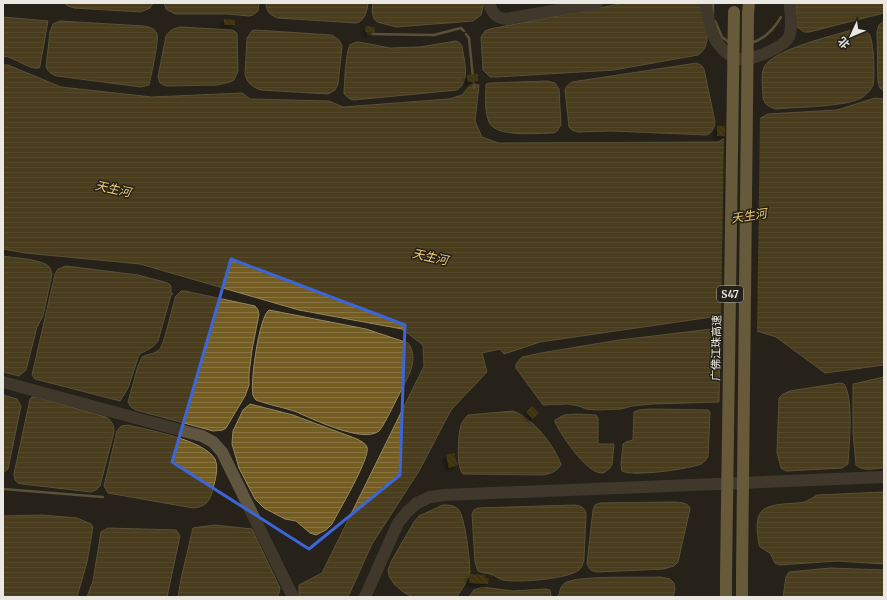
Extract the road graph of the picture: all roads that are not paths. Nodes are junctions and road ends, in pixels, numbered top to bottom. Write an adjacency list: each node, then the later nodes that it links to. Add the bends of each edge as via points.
1 (489, 3): 2 (street, via 494,14 506,19)
2 (597, 3)
3 (705, 3): 4 (street, via 714,38 720,48 740,59 760,56 788,38 791,30)
4 (790, 3)
5 (734, 8): 11 (highway, 广佛江珠高速 / S47, bridge)
6 (748, 8): 12 (highway, S47, bridge)
7 (3, 382): 9 (street, via 202,436 213,442 222,452)
8 (884, 477): 10 (street, via 430,497 417,503 398,523)
9 (293, 597)
10 (365, 597)
11 (726, 597)
12 (742, 597)

